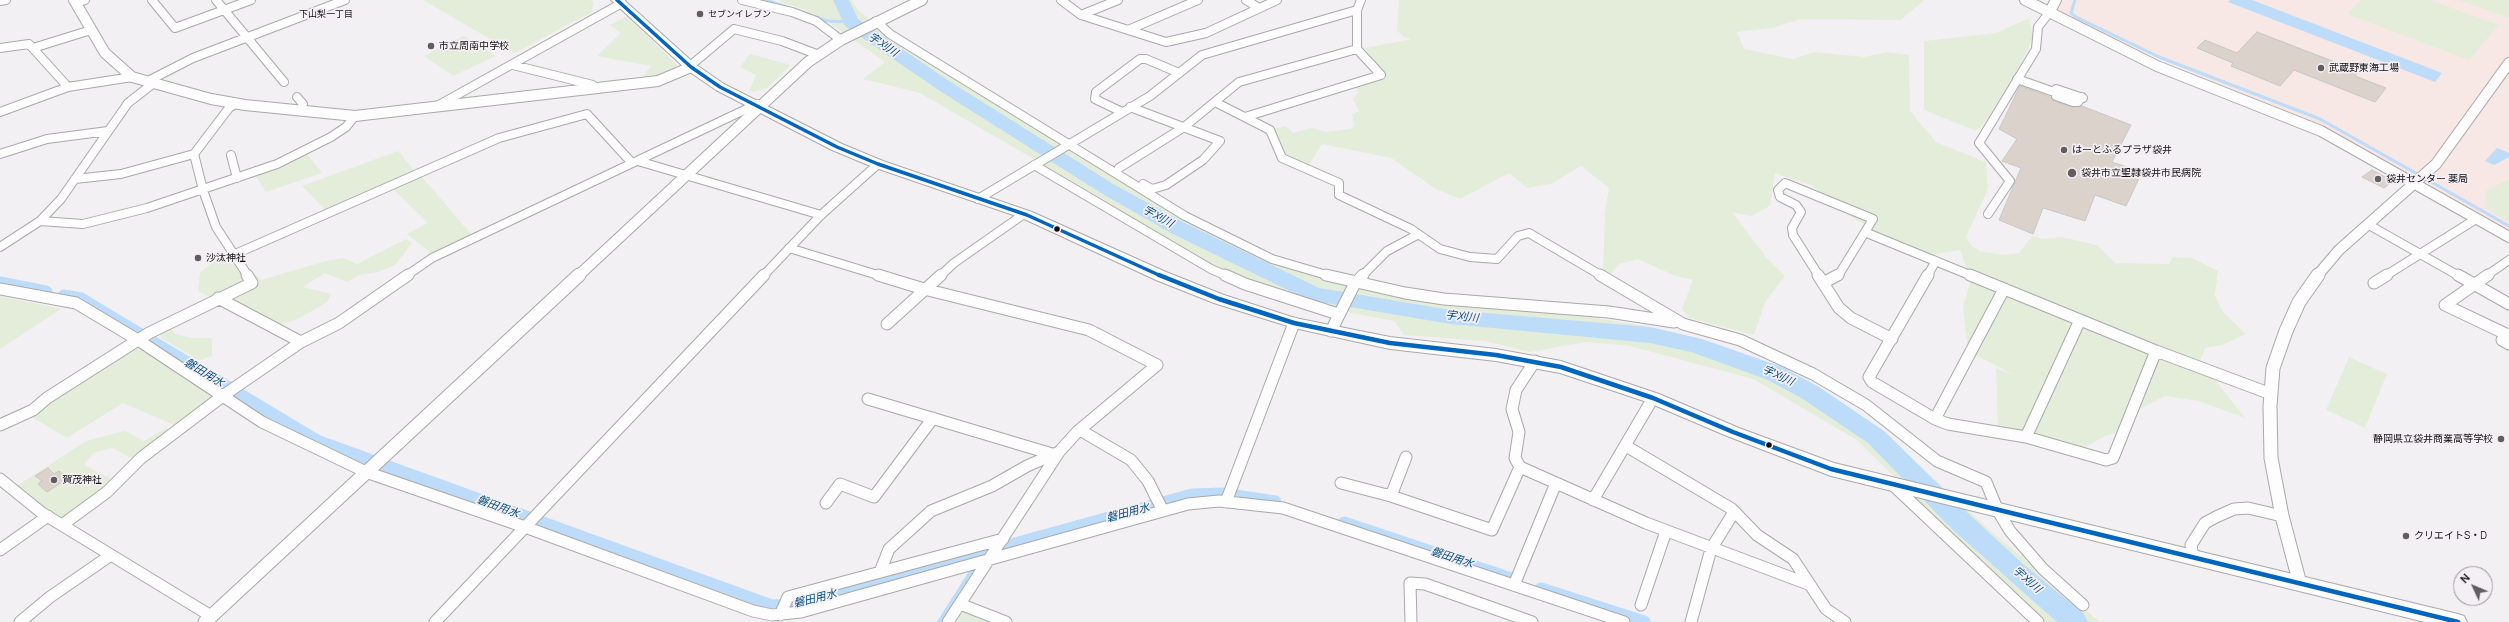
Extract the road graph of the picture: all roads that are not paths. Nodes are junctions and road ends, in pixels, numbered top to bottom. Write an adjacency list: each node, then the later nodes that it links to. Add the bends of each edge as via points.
1 (6, 0): 16 (street)
2 (152, 0): 20 (street, via 175,28)
3 (216, 0): 20 (street)
4 (251, 0): 20 (street)
5 (345, 0): 27 (street)
6 (742, 0): 28 (street, via 792,12 816,21)
7 (922, 0): 24 (street)
8 (1061, 0): 23 (street)
9 (1118, 0): 23 (street)
10 (1198, 0): 26 (street)
11 (1246, 0): 19 (street)
12 (1277, 0): 19 (street)
13 (1361, 0): 21 (street)
14 (2025, 0): 22 (street)
15 (2056, 0): 22 (street)
16 (0, 1)
17 (78, 1): 25 (street)
18 (620, 2): 34 (street); 35 (main road)
19 (1259, 8): 26 (street, via 1206,33 1166,42)
20 (223, 10): 27 (street)
21 (1357, 10): 31 (street); 36 (street, via 1202,55)
22 (2049, 13): 38 (street, via 2038,27 2036,49); 67 (street, via 2156,66 2320,131)
23 (1081, 16): 26 (street)
24 (876, 21): 28 (street); 56 (street, via 890,34)
25 (91, 30): 30 (street); 37 (street, via 105,53)
26 (1128, 30)
27 (247, 36): 39 (street, via 192,58); 40 (street)
28 (840, 40): 32 (street)
29 (0, 48): 30 (street, via 29,44)
30 (33, 48): 41 (street)
31 (1357, 49): 45 (street, via 1239,82); 53 (street, via 1380,75)
32 (819, 55): 35 (street, via 782,41 734,29); 47 (street)
33 (2509, 63): 67 (street, via 2436,164)
34 (513, 65): 42 (street, via 593,85); 48 (street)
35 (690, 67): 42 (street, via 658,81); 47 (main road, via 720,87)
36 (1179, 73): 49 (street, via 1150,96); 49 (street, via 1146,59 1140,59 1096,92 1095,99)
37 (132, 78): 39 (street); 41 (street)
38 (2017, 79): 44 (street, via 2054,92 2056,96 2073,102 2078,102); 71 (street, via 1979,143 1989,158 2008,176 2010,182)
39 (152, 82): 46 (street); 55 (street, via 128,103)
40 (284, 82)
41 (68, 87): 51 (street)
42 (594, 88): 48 (street)
43 (296, 97): 50 (street, via 303,104)
44 (2082, 98)
45 (1215, 102): 53 (street); 54 (street)
46 (235, 104): 50 (street); 58 (street, via 229,108)
47 (759, 105): 60 (street); 61 (main road, via 837,147); 64 (street)
48 (433, 108): 52 (street)
49 (1126, 109): 54 (street); 56 (street)
50 (300, 111): 52 (street)
51 (0, 112)
52 (356, 116): 65 (street, via 346,127 308,149 277,164)
53 (1245, 117): 77 (street, via 1270,130 1282,158 1339,183 1339,195 1411,229)
54 (1184, 127): 63 (street); 63 (street, via 1220,141 1203,160 1166,184 1152,189)
55 (108, 131): 57 (street, via 46,139); 66 (street)
56 (1069, 143): 62 (street); 63 (street); 87 (street, via 1185,216 1234,242 1304,270)
57 (0, 154)
58 (194, 154): 66 (street, via 122,174); 68 (street)
59 (231, 155): 65 (street)
60 (635, 162): 64 (street); 82 (street, via 587,114 499,138); 103 (street, via 432,258 339,323)
61 (878, 164): 69 (main road); 72 (street)
62 (1036, 164): 69 (street); 94 (street, via 1211,269 1245,284)
63 (1119, 168)
64 (686, 175): 72 (street); 119 (street)
65 (237, 178): 68 (street)
66 (74, 179): 74 (street, via 61,199)
67 (2415, 184): 73 (street); 75 (street)
68 (203, 190): 74 (street, via 147,208 83,224); 82 (street, via 216,227)
69 (978, 199): 70 (main road)
70 (1024, 214): 90 (street, via 954,263); 96 (main road, via 1168,279 1219,299)
71 (1988, 214)
72 (821, 215): 80 (street)
73 (2476, 219): 78 (street); 81 (street)
74 (40, 221): 79 (street)
75 (2369, 225): 81 (street); 106 (street, via 2330,260 2299,302 2279,348)
76 (1867, 233): 84 (street); 85 (street, via 1837,277 1833,281); 85 (street, via 1873,219 1871,217 1789,183 1785,183 1778,190 1780,197 1800,208 1801,212 1792,228 1792,235)
77 (1417, 235): 87 (street, via 1387,251); 98 (street, via 1440,249 1470,257 1497,259 1518,236 1528,233)
78 (2509, 237)
79 (0, 247)
80 (790, 248): 90 (street); 134 (street)
81 (2420, 254): 86 (street); 88 (street)
82 (233, 255): 92 (street, via 252,283)
83 (2509, 260): 88 (street)
84 (1936, 261): 91 (street); 102 (street)
85 (1823, 283): 102 (street, via 1839,308 1851,318)
86 (2374, 283)
87 (1355, 284): 94 (street); 98 (street, via 1444,299 1609,312)
88 (2474, 285): 93 (street); 101 (street, via 2445,305)
89 (0, 288): 100 (street, via 76,303)
90 (924, 289): 97 (street); 113 (street, via 1089,330 1157,365)
91 (2004, 289): 95 (street); 111 (street)
92 (218, 298): 100 (street); 103 (street)
93 (2509, 304)
94 (1338, 314): 99 (street)
95 (2080, 320): 104 (street); 114 (street)
96 (1294, 322): 99 (main road); 126 (street)
97 (887, 324)
98 (1683, 324): 129 (street, via 1740,340 1777,356 1866,405 1937,461 1986,482)
99 (1331, 331): 105 (main road, via 1390,343)
100 (142, 337): 107 (street); 112 (street, via 33,410)
101 (2509, 338)
102 (1892, 339): 111 (street, via 1869,378)
103 (301, 342): 107 (street)
104 (2156, 351): 106 (street); 114 (street, via 2113,458 2106,460)
105 (1535, 361): 108 (main road, via 1601,379); 118 (street, via 1516,390 1513,405 1519,432 1515,458)
106 (2271, 394): 132 (street, via 2271,458)
107 (224, 395): 119 (street, via 262,422); 133 (street, via 141,458 108,492)
108 (1653, 398): 115 (street); 123 (main road, via 1831,469)
109 (868, 399): 110 (street)
110 (933, 418): 116 (street); 127 (street, via 874,497 840,484)
111 (1935, 419): 114 (street, via 1948,424)
112 (0, 425)
113 (1080, 430): 116 (street); 128 (street, via 1131,460 1148,481)
114 (2026, 437)
115 (1626, 446): 125 (street); 130 (street)
116 (1056, 453): 136 (street); 142 (street, via 992,486 931,511 889,549)
117 (1406, 457): 124 (street)
118 (1520, 467): 121 (street); 124 (street, via 1492,530)
119 (366, 472): 134 (street); 151 (street)
120 (1341, 483): 124 (street)
121 (1556, 483): 125 (street); 145 (street)
122 (3, 485): 131 (street)
123 (1902, 488): 129 (main road); 161 (street)
124 (1391, 496)
125 (1593, 500): 135 (street)
126 (1226, 502): 128 (street, via 1188,504); 145 (street, via 1283,508)
127 (826, 503)
128 (1163, 511): 141 (street)
129 (1998, 511): 140 (main road); 147 (street, via 2027,552 2059,585)
130 (1734, 512): 137 (street); 143 (street, via 1757,535 1793,559)
131 (48, 516): 133 (street); 138 (street)
132 (2282, 516): 140 (street, via 2248,508 2234,509 2216,517 2205,523 2191,545); 144 (street)
133 (62, 525): 139 (street)
134 (525, 527): 149 (street, via 753,611); 153 (street)
135 (1666, 531): 137 (street); 148 (street)
136 (1003, 539): 141 (street); 142 (street)
137 (1711, 549): 143 (street); 159 (street)
138 (0, 550)
139 (111, 554): 151 (street); 152 (street, via 50,597)
140 (2193, 557): 144 (main road)
141 (988, 560): 146 (street); 149 (street, via 801,612)
142 (880, 572): 149 (street, via 788,597)
143 (1808, 584): 160 (street, via 1826,609)
144 (2300, 584): 162 (main road)
145 (1514, 585): 158 (street)
146 (960, 604): 154 (street); 155 (street)
147 (2083, 604)
148 (1641, 605)
149 (780, 615)
150 (1500, 616): 156 (street, via 1425,584 1410,583); 157 (street)
151 (208, 619)
152 (20, 622)
153 (435, 622)
154 (948, 622)
155 (1006, 622)
156 (1411, 622)
157 (1532, 622)
158 (1624, 622)
159 (1691, 622)
160 (1845, 622)
161 (2038, 622)
162 (2458, 622)

